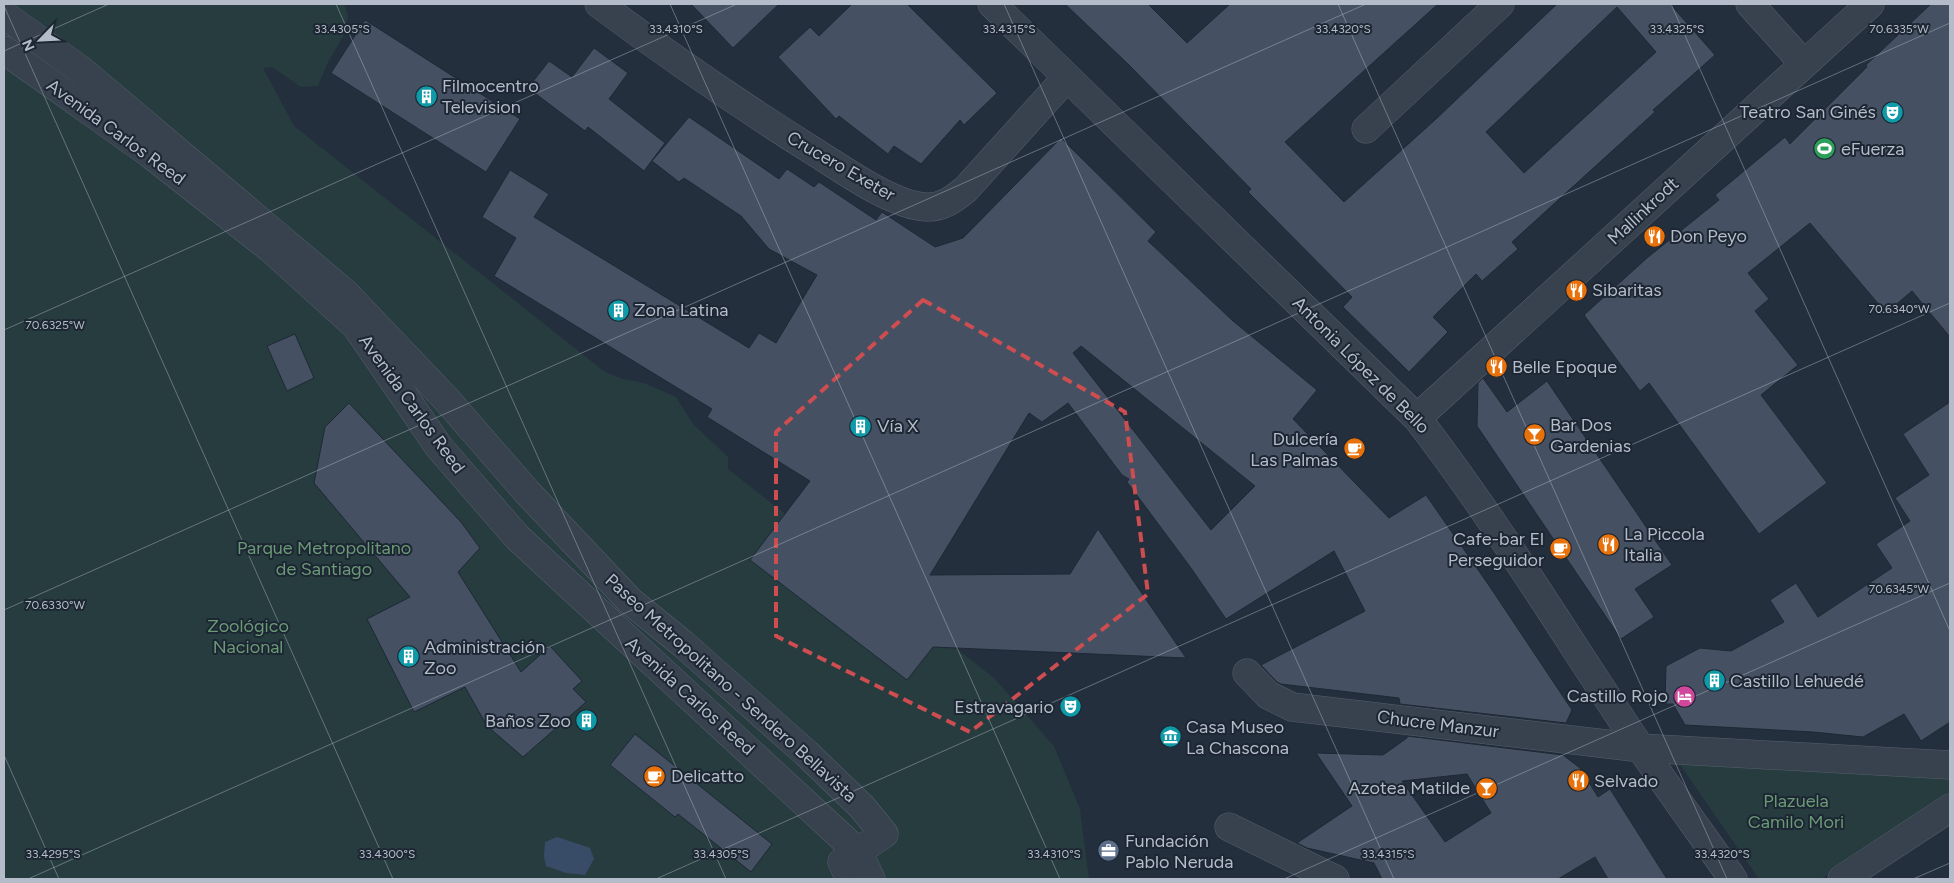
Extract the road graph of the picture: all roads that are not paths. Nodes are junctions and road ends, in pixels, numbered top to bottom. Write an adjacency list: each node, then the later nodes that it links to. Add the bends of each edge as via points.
1 (599, 4): 9 (street, Crucero Exeter, via 776,128 877,190 915,206 938,206 954,200)
2 (992, 4): 9 (street, Antonia López de Bello)
3 (1500, 4): 10 (street)
4 (1750, 4): 8 (street)
5 (1870, 4): 8 (street, Mallinkrodt)
6 (4, 15): 17 (street, Paseo Metropolitano - Sendero Bellavista, via 81,70 345,292 446,398 526,492 630,601 731,685 862,807 884,834)
7 (4, 50): 17 (street, Avenida Carlos Reed, via 149,153 271,249 356,326 439,447 517,537)
8 (1804, 64): 11 (street, Mallinkrodt)
9 (1067, 77): 11 (street, Antonia López de Bello)
10 (1366, 129)
11 (1417, 418): 13 (street, Antonia López de Bello, via 1485,512)
12 (1247, 673): 13 (street, Chucre Manzur, via 1268,695 1292,707)
13 (1641, 748): 14 (street, Chucre Manzur); 20 (street, Antonia López de Bello)
14 (1950, 765)
15 (1950, 808): 21 (street)
16 (1229, 827): 19 (street)
17 (850, 865): 18 (street, Avenida Carlos Reed)
18 (871, 879)
19 (1335, 879)
20 (1733, 879)
21 (1842, 879)

